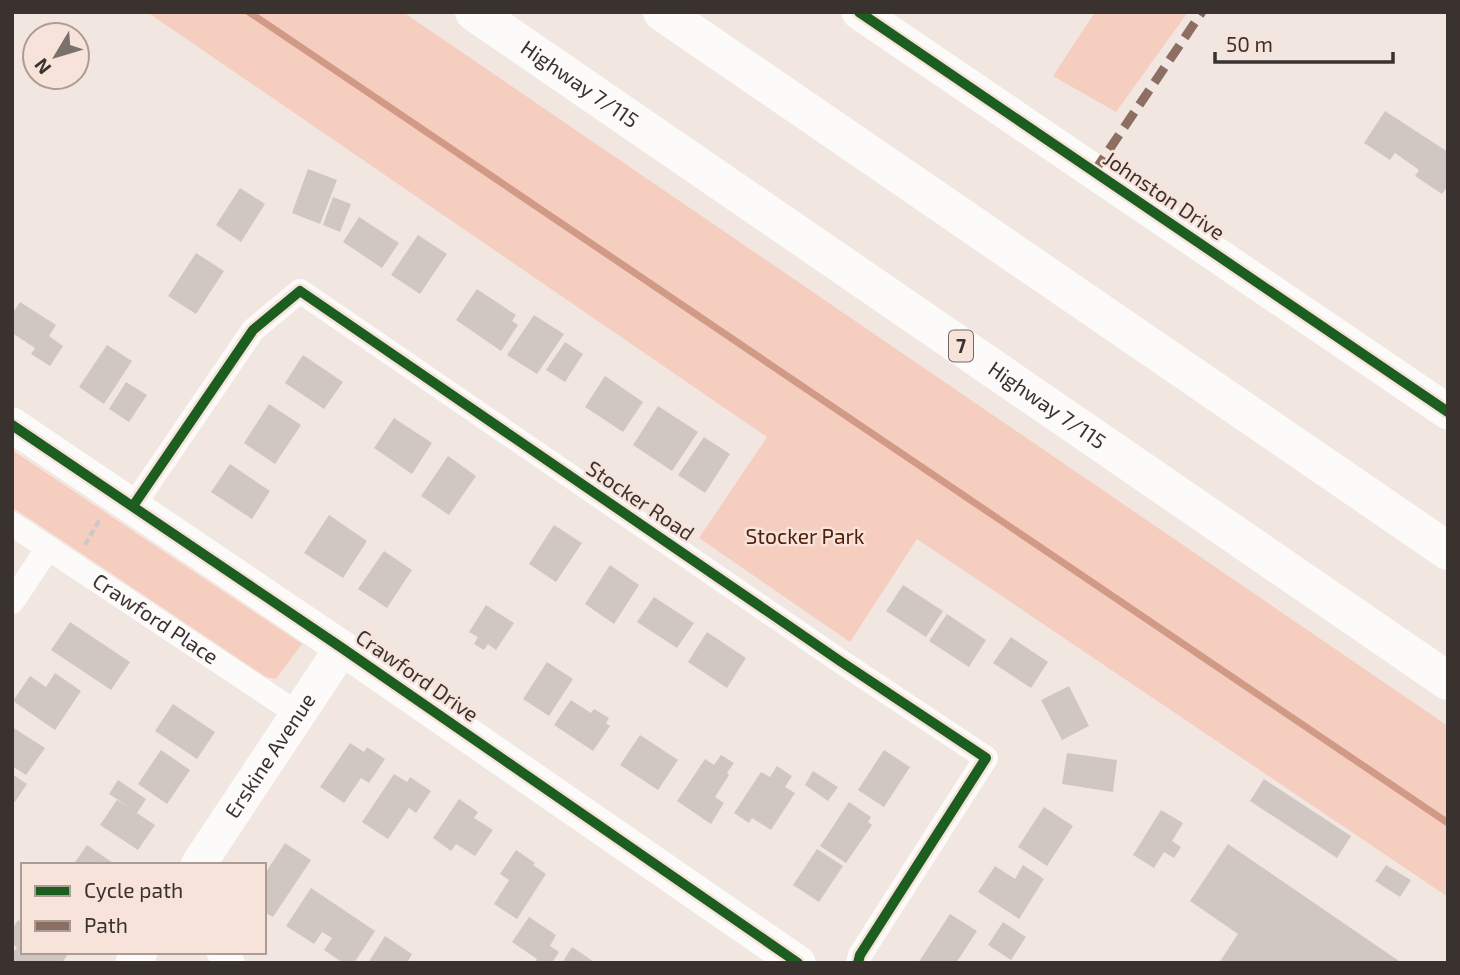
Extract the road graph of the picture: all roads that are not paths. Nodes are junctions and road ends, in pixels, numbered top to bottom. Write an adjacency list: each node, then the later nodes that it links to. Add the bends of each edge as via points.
1 (474, 12): 12 (highway, Highway 7/115 / 7)
2 (662, 12): 9 (highway)
3 (859, 12): 4 (street, Johnston Drive)
4 (1448, 412)
5 (12, 425): 6 (street, Crawford Drive)
6 (123, 500): 11 (street, Crawford Drive); 16 (street, Stocker Road, via 253,330 300,291 986,758)
7 (12, 524): 8 (street, Crawford Place)
8 (48, 548): 10 (street); 13 (street, Crawford Place)
9 (1448, 551)
10 (12, 602)
11 (342, 648): 13 (street, Erskine Avenue); 15 (street, Crawford Drive)
12 (1448, 681)
13 (298, 714): 14 (street, Erskine Avenue)
14 (199, 863)
15 (798, 963)
16 (858, 963)

